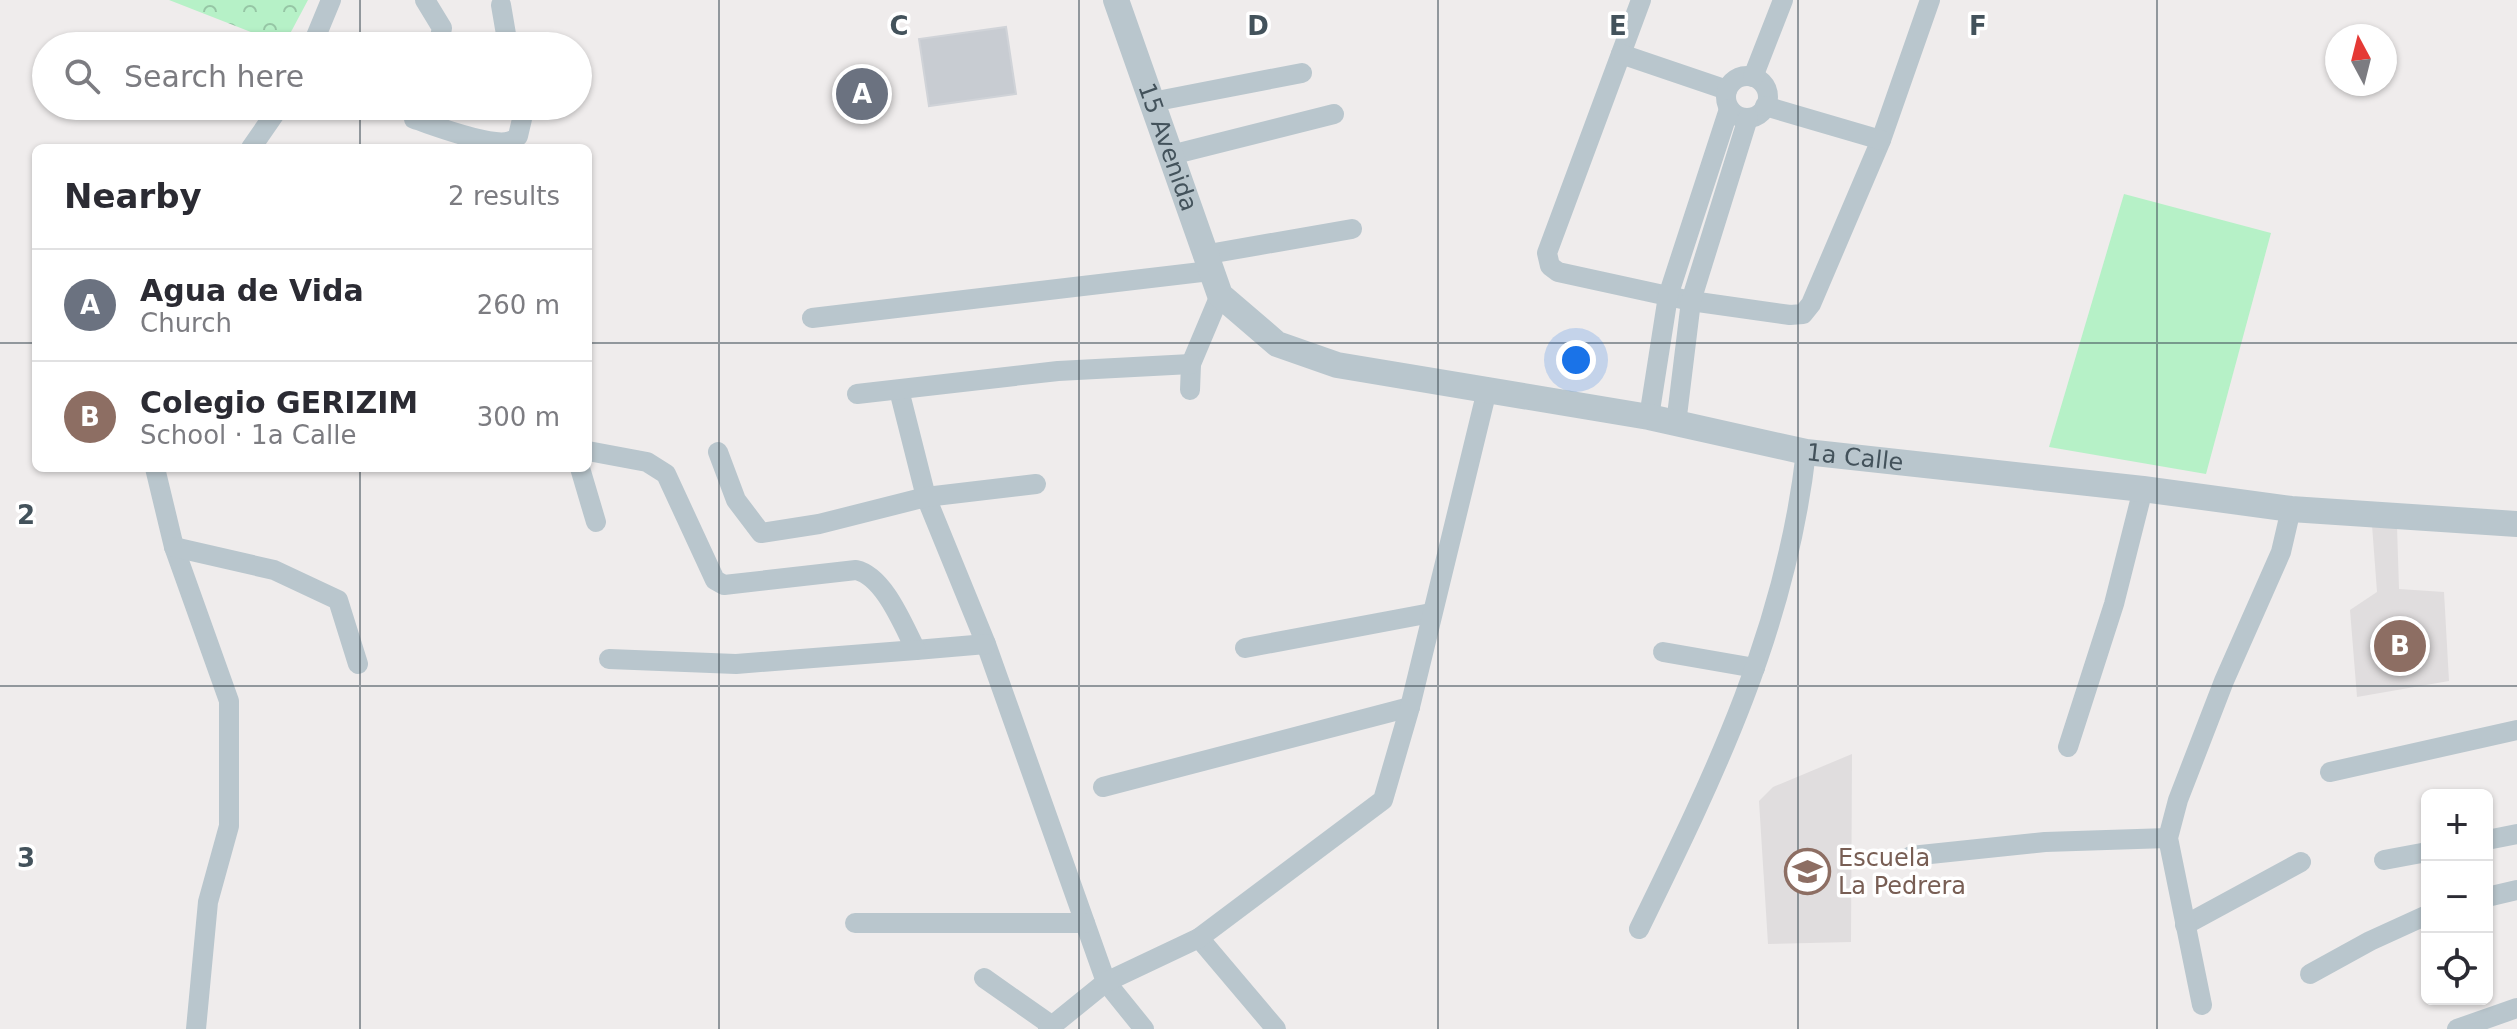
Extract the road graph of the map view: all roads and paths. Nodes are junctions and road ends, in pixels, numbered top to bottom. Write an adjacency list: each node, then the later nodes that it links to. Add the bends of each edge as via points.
1 (331, 0): 8 (street)
2 (425, 0): 9 (street)
3 (1116, 0): 15 (street, 15 Avenida)
4 (1641, 0): 11 (street)
5 (1783, 0): 13 (street)
6 (1930, 0): 21 (street)
7 (501, 5): 10 (street)
8 (318, 32)
9 (441, 32)
10 (506, 32)
11 (1621, 54): 14 (street); 26 (street, via 1547,253 1558,272)
12 (1302, 73): 15 (street)
13 (1753, 77): 14 (street, via 1740,77); 16 (street, via 1767,92)
14 (1728, 99): 16 (street); 26 (street)
15 (1152, 102): 23 (street, 15 Avenida)
16 (1757, 112): 21 (street); 27 (street)
17 (1334, 114): 23 (street)
18 (270, 120): 22 (street)
19 (417, 120): 20 (street, via 506,143 518,136)
20 (522, 120)
21 (1881, 140): 27 (street, via 1803,314)
22 (254, 144)
23 (1171, 155): 25 (street, 15 Avenida)
24 (1352, 229): 25 (street)
25 (1211, 274): 28 (street); 29 (street); 32 (street, 1a Calle, via 1277,344 1325,361)
26 (1668, 296): 27 (street); 34 (street)
27 (1691, 301): 35 (street)
28 (812, 318)
29 (1191, 364): 30 (street, via 1058,371); 31 (street)
30 (899, 390): 33 (street); 43 (street)
31 (1190, 390)
32 (1487, 390): 34 (street, 1a Calle); 48 (street)
33 (857, 394)
34 (1649, 417): 35 (street, 1a Calle)
35 (1676, 424): 38 (street, 1a Calle)
36 (592, 452): 51 (street, via 647,462 666,474 715,580 731,586 867,572)
37 (718, 452): 43 (street, via 736,500 761,533)
38 (1806, 452): 42 (street, 1a Calle); 55 (street, via 1797,520)
39 (156, 472): 47 (street)
40 (581, 472): 45 (street)
41 (1036, 484): 43 (street)
42 (2143, 489): 44 (street, 1a Calle); 58 (street, via 2114,604)
43 (926, 497): 49 (street)
44 (2291, 509): 46 (street, 1a Calle); 62 (street, via 2281,552 2224,681)
45 (596, 522)
46 (2517, 524)
47 (174, 547): 54 (street, via 274,570 338,600); 82 (street, via 229,701 229,826 208,902)
48 (1431, 613): 50 (street); 56 (street)
49 (986, 644): 51 (street); 72 (street)
50 (1245, 648)
51 (916, 650): 53 (street, via 736,664)
52 (1663, 652): 55 (street)
53 (609, 659)
54 (358, 664)
55 (1755, 668): 74 (street, via 1721,761)
56 (1410, 707): 60 (street); 75 (street, via 1388,790 1378,806)
57 (2517, 730): 59 (street)
58 (2068, 747)
59 (2330, 772)
60 (1103, 787)
61 (2517, 834): 63 (street)
62 (2168, 838): 65 (street, via 2045,842); 73 (street)
63 (2493, 839)
64 (2421, 853): 66 (street)
65 (1911, 856)
66 (2384, 860)
67 (2301, 862): 73 (street)
68 (2517, 890): 69 (street)
69 (2493, 896)
70 (2421, 918): 76 (street)
71 (855, 923): 72 (street)
72 (1085, 923): 78 (street)
73 (2185, 925): 79 (street)
74 (1639, 929)
75 (1199, 938): 78 (street); 84 (street)
76 (2310, 974)
77 (984, 978): 81 (street)
78 (1106, 982): 81 (street); 83 (street)
79 (2202, 1005)
80 (2517, 1008): 85 (street)
81 (1050, 1027)
82 (196, 1029)
83 (1144, 1029)
84 (1276, 1029)
85 (2457, 1029)

